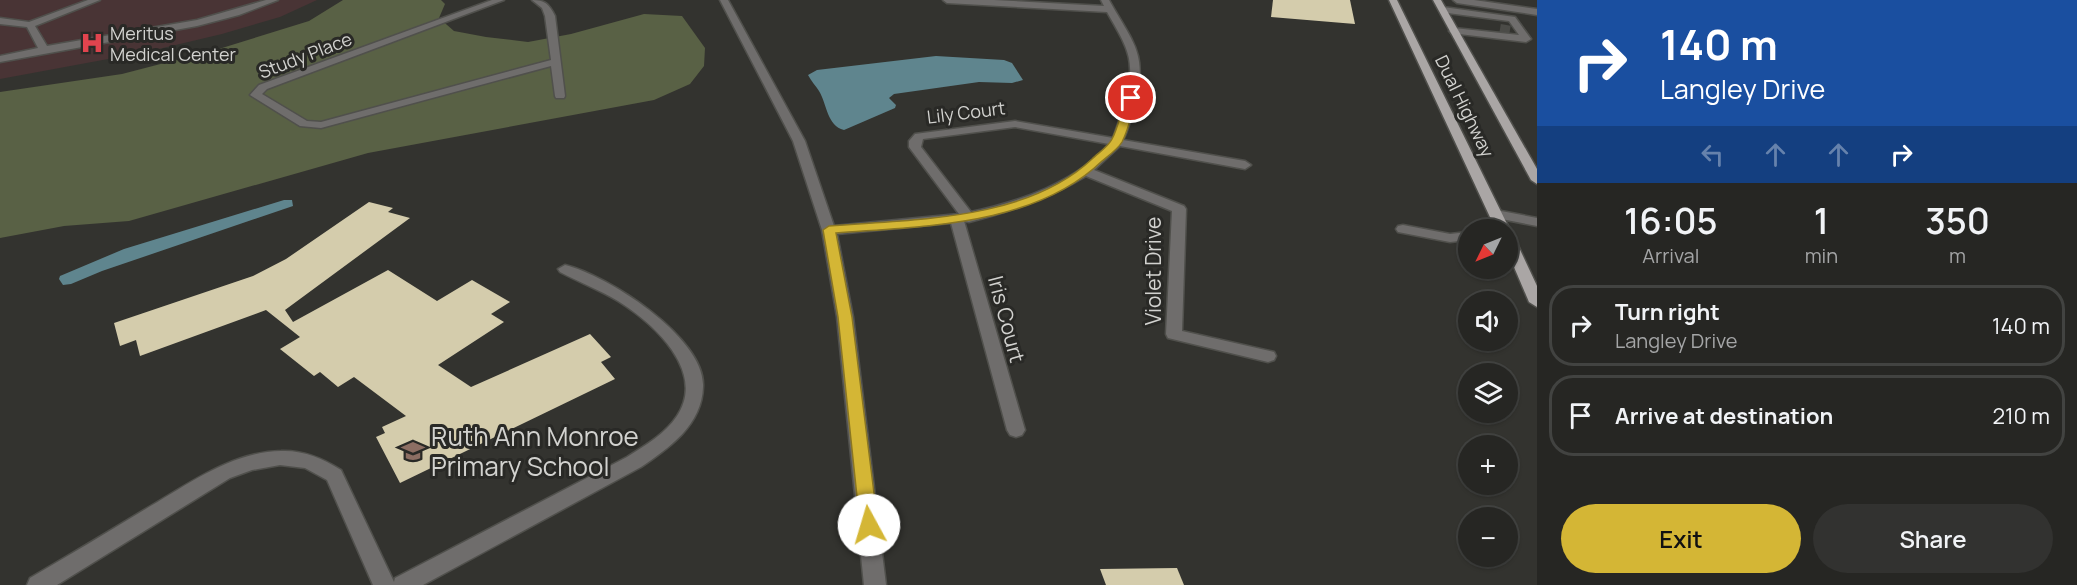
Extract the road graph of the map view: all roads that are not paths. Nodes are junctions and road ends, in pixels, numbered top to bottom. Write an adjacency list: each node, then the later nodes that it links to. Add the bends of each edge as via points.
1 (96, 0): 16 (street)
2 (274, 0): 19 (street, via 202,22)
3 (500, 0): 21 (street, Study Place, via 262,88 255,95 303,123 321,125)
4 (536, 0): 21 (street, via 549,13)
5 (724, 0): 32 (street, via 799,141)
6 (947, 0): 10 (street)
7 (1393, 0): 27 (main road, Dual Highway)
8 (1457, 0): 9 (street)
9 (1473, 1): 12 (street)
10 (1107, 4): 23 (street, via 1136,67)
11 (1440, 5): 17 (street); 18 (main road, Dual Highway)
12 (1537, 12)
13 (0, 13): 14 (street, via 6,14)
14 (4, 21): 16 (street)
15 (1537, 21): 17 (street)
16 (30, 26): 19 (street)
17 (1502, 26): 18 (street)
18 (1454, 31): 26 (main road, Dual Highway)
19 (44, 49): 20 (street)
20 (0, 59)
21 (556, 62): 22 (street)
22 (560, 96)
23 (1117, 142): 24 (street); 25 (street); 28 (street, Lily Court, via 1015,124 919,136 915,147)
24 (1245, 165)
25 (1085, 171): 28 (street, via 1030,200); 37 (street, Violet Drive, via 1179,209 1174,334)
26 (1537, 180)
27 (1496, 214): 29 (main road, Dual Highway); 30 (street)
28 (963, 219): 32 (street); 38 (street, Iris Court)
29 (1498, 219)
30 (1537, 222)
31 (1403, 229): 33 (street)
32 (829, 230): 42 (street, via 845,317)
33 (1458, 237)
34 (1518, 261): 36 (main road, Dual Highway)
35 (566, 269): 41 (street, via 630,301 648,315 688,363 695,381 692,404 682,423 665,441 634,462)
36 (1537, 302)
37 (1268, 356)
38 (1016, 430)
39 (38, 585): 40 (street, via 223,473 258,460 296,457 321,465 334,475)
40 (384, 585)
41 (403, 585)
42 (875, 585)

